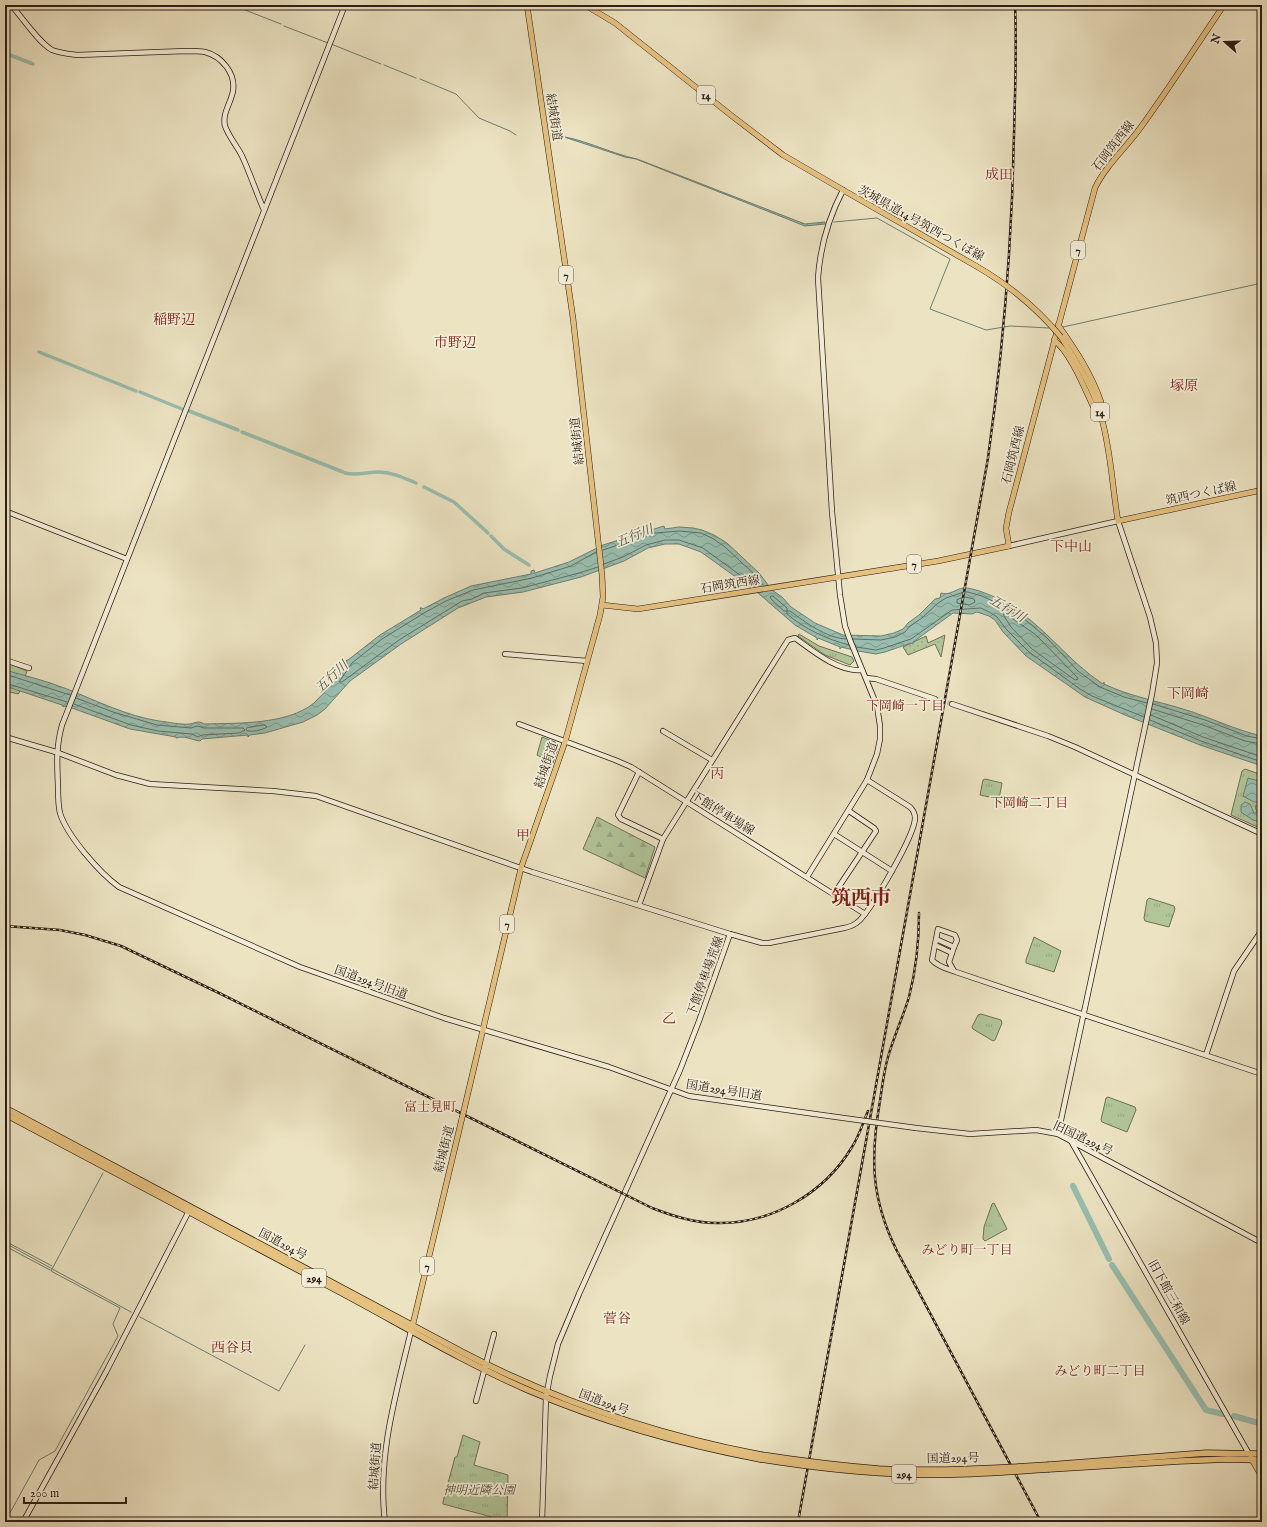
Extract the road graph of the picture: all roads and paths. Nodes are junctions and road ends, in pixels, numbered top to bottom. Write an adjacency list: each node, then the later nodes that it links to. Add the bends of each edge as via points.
1 (11, 5): 7 (street, via 44,43 60,52 77,55 186,51 216,56 227,68 233,84 233,92 224,116 225,125 245,162)
2 (345, 5): 7 (street, 国道294号旧道)
3 (528, 5): 17 (main road, 結城街道 / 7, via 572,316 602,574)
4 (585, 5): 6 (main road, 茨城県道14号筑西つくば線 / 14, via 622,29 771,146)
5 (1224, 5): 8 (main road, 石岡筑西線 / 7, via 1140,129 1098,181)
6 (843, 190): 10 (main road, 茨城県道14号筑西つくば線 / 14, bridge, via 976,266 1025,299 1061,337 1083,372); 16 (street, via 823,242 818,278)
7 (264, 210): 15 (street, 国道294号旧道)
8 (1058, 325): 9 (main road, 石岡筑西線 / 7); 10 (main road, via 1090,374 1101,402)
9 (1054, 340): 10 (main road, via 1071,362 1093,406); 14 (main road, 石岡筑西線 / 7, via 1009,512 1006,528)
10 (1099, 409): 13 (main road, 茨城県道14号筑西つくば線 / 14, via 1110,456)
11 (1262, 490): 13 (main road, 筑西つくば線)
12 (5, 511): 15 (street)
13 (1118, 521): 14 (street); 33 (street, via 1156,642 1157,663)
14 (1009, 546): 16 (main road, 石岡筑西線 / 7, via 938,561)
15 (127, 559): 30 (street, 国道294号旧道, via 66,715)
16 (838, 576): 17 (main road, 石岡筑西線 / 7, via 638,609); 22 (street, via 846,628)
17 (602, 605): 20 (main road, 結城街道 / 7)
18 (505, 654): 20 (street)
19 (5, 660): 21 (street)
20 (587, 661): 29 (main road, 結城街道 / 7)
21 (29, 668)
22 (861, 670): 23 (street); 31 (street, via 850,670 836,664 796,638 789,639)
23 (866, 678): 24 (street); 34 (street, via 877,706 880,732 877,754)
24 (936, 699)
25 (952, 704): 33 (street, via 1048,736)
26 (519, 724): 29 (street, 下館停車場線)
27 (663, 731): 31 (street)
28 (5, 737): 30 (street)
29 (565, 742): 32 (street, 下館停車場線, via 615,760); 41 (main road, 結城街道 / 7)
30 (56, 752): 41 (street, via 150,784 316,796); 57 (street, 国道294号旧道, via 62,818 78,845 97,868 119,887 300,967)
31 (712, 760): 35 (street)
32 (639, 772): 35 (street, 下館停車場線); 39 (street, via 618,815 621,819)
33 (1135, 774): 38 (street); 56 (street)
34 (867, 780): 36 (street); 42 (street, via 910,807 914,814 913,826)
35 (686, 801): 39 (street); 43 (street, 下館停車場線)
36 (848, 811): 37 (street); 40 (street, via 876,829)
37 (834, 834): 40 (street); 43 (street)
38 (1262, 834)
39 (663, 839): 45 (street)
40 (862, 852): 42 (street); 44 (street)
41 (521, 868): 45 (street); 57 (main road, 結城街道 / 7)
42 (892, 870): 46 (street)
43 (806, 877): 44 (street, 下館停車場線)
44 (834, 894): 46 (street, 下館停車場線)
45 (639, 905): 48 (street)
46 (865, 914): 48 (street, 下館停車場荒線, via 858,922 848,927 769,943)
47 (1262, 930): 58 (street, via 1234,971)
48 (730, 934): 60 (street, 下館停車場荒線, via 699,1022)
49 (936, 939): 50 (street); 51 (street); 51 (street, via 938,929 955,935 957,940)
50 (935, 945): 52 (street); 54 (street, via 932,960)
51 (954, 947): 52 (street)
52 (952, 953): 53 (street)
53 (949, 962): 54 (street); 55 (street)
54 (941, 966): 55 (street)
55 (954, 971): 56 (street)
56 (1084, 1014): 58 (street); 64 (street)
57 (483, 1029): 60 (street, 国道294号旧道, via 609,1067); 68 (main road, 結城街道 / 7, bridge)
58 (1206, 1055): 59 (street)
59 (1262, 1074)
60 (671, 1090): 63 (street, 国道294号旧道, via 697,1098); 71 (street, 下館停車場荒線, via 560,1337)
61 (5, 1108): 66 (highway, 国道294号 / 294)
62 (5, 1114): 66 (highway, 国道294号 / 294)
63 (829, 1116): 64 (street, 旧国道294号, bridge, via 968,1134 1036,1130)
64 (1058, 1134): 65 (street, 旧国道294号)
65 (1071, 1141): 67 (street, 旧国道294号); 74 (street, 旧下館三和線)
66 (190, 1209): 68 (highway, 国道294号 / 294); 77 (street, via 106,1372)
67 (1262, 1243)
68 (412, 1328): 70 (highway, 国道294号 / 294); 78 (street, 結城街道, via 384,1456 382,1484)
69 (494, 1334): 70 (street)
70 (485, 1367): 71 (highway, 国道294号 / 294); 72 (street)
71 (546, 1394): 74 (highway, 国道294号 / 294, bridge, via 667,1434 761,1457 831,1465 902,1470 959,1470 1049,1467 1180,1454); 79 (street, 下館停車場荒線)
72 (476, 1401)
73 (1262, 1454): 74 (highway, 国道294号 / 294)
74 (1250, 1456): 75 (highway, 国道294号 / 294); 76 (main road)
75 (1262, 1460)
76 (1262, 1477)
77 (24, 1522)
78 (385, 1522)
79 (542, 1522)

